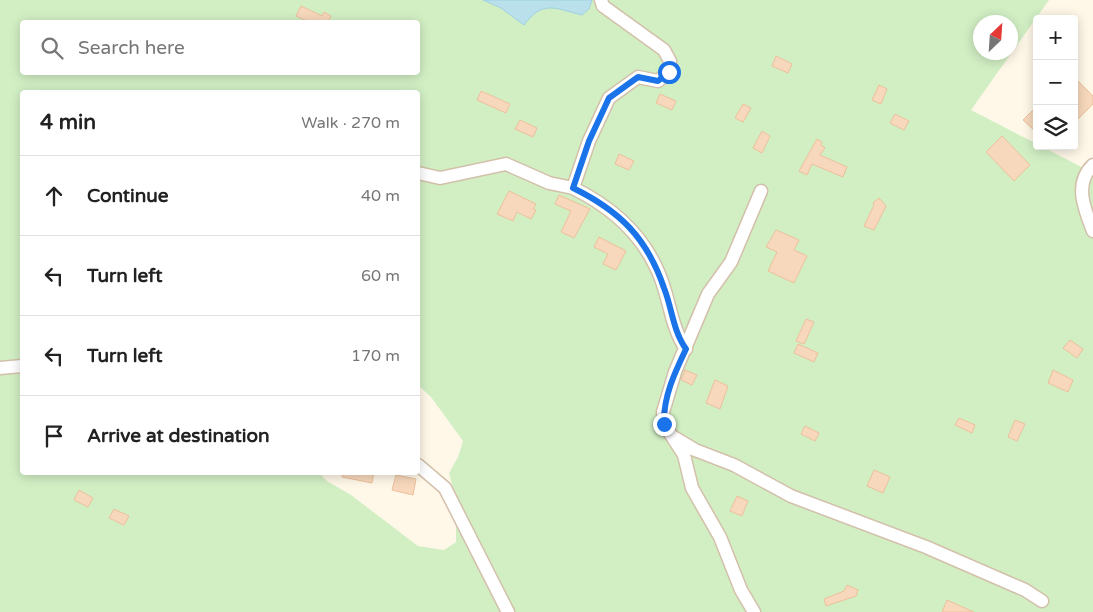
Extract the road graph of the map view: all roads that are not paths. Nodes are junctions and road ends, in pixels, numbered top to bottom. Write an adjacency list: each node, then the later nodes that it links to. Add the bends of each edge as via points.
1 (601, 0): 4 (street, via 603,6 664,50 670,61 669,72 658,81 638,77 609,98 589,141)
2 (1093, 165): 6 (street, via 1084,180 1081,199)
3 (420, 173): 4 (street, via 440,178 506,164 549,183)
4 (573, 188): 7 (street, via 626,222 650,254 679,339)
5 (761, 190): 7 (street, via 731,262 708,294)
6 (1093, 231)
7 (686, 349): 10 (street, via 663,412 664,424)
8 (20, 366): 9 (street)
9 (0, 368)
10 (673, 437): 12 (street, via 791,496 926,547 1025,590); 14 (street, via 684,455 692,488 720,537 741,590)
11 (420, 467): 13 (street, via 445,488)
12 (1042, 601)
13 (508, 612)
14 (754, 612)

